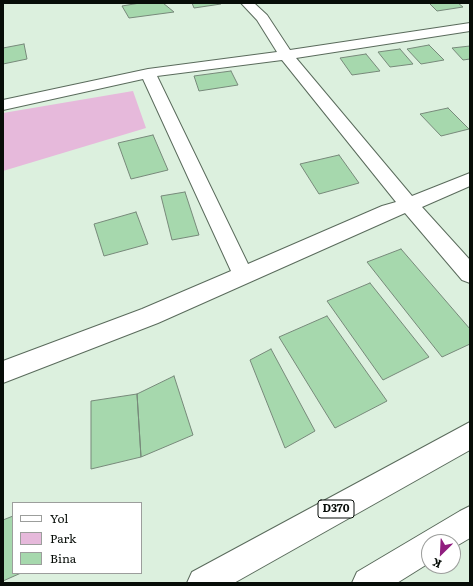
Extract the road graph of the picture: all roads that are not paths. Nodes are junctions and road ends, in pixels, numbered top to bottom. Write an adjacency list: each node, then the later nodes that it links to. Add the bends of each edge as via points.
1 (247, 3): 3 (main road, via 262,18)
2 (470, 27): 3 (main road)
3 (286, 55): 4 (main road); 7 (main road)
4 (148, 73): 5 (main road); 9 (main road)
5 (3, 104)
6 (470, 179): 7 (main road)
7 (409, 205): 8 (main road); 9 (main road, via 389,211)
8 (470, 274)
9 (243, 276): 10 (main road, via 150,316)
10 (3, 372)
11 (470, 435): 15 (main road, D370)
12 (470, 521): 13 (main road)
13 (448, 534)
14 (421, 551): 16 (main road)
15 (203, 583)
16 (368, 583)

